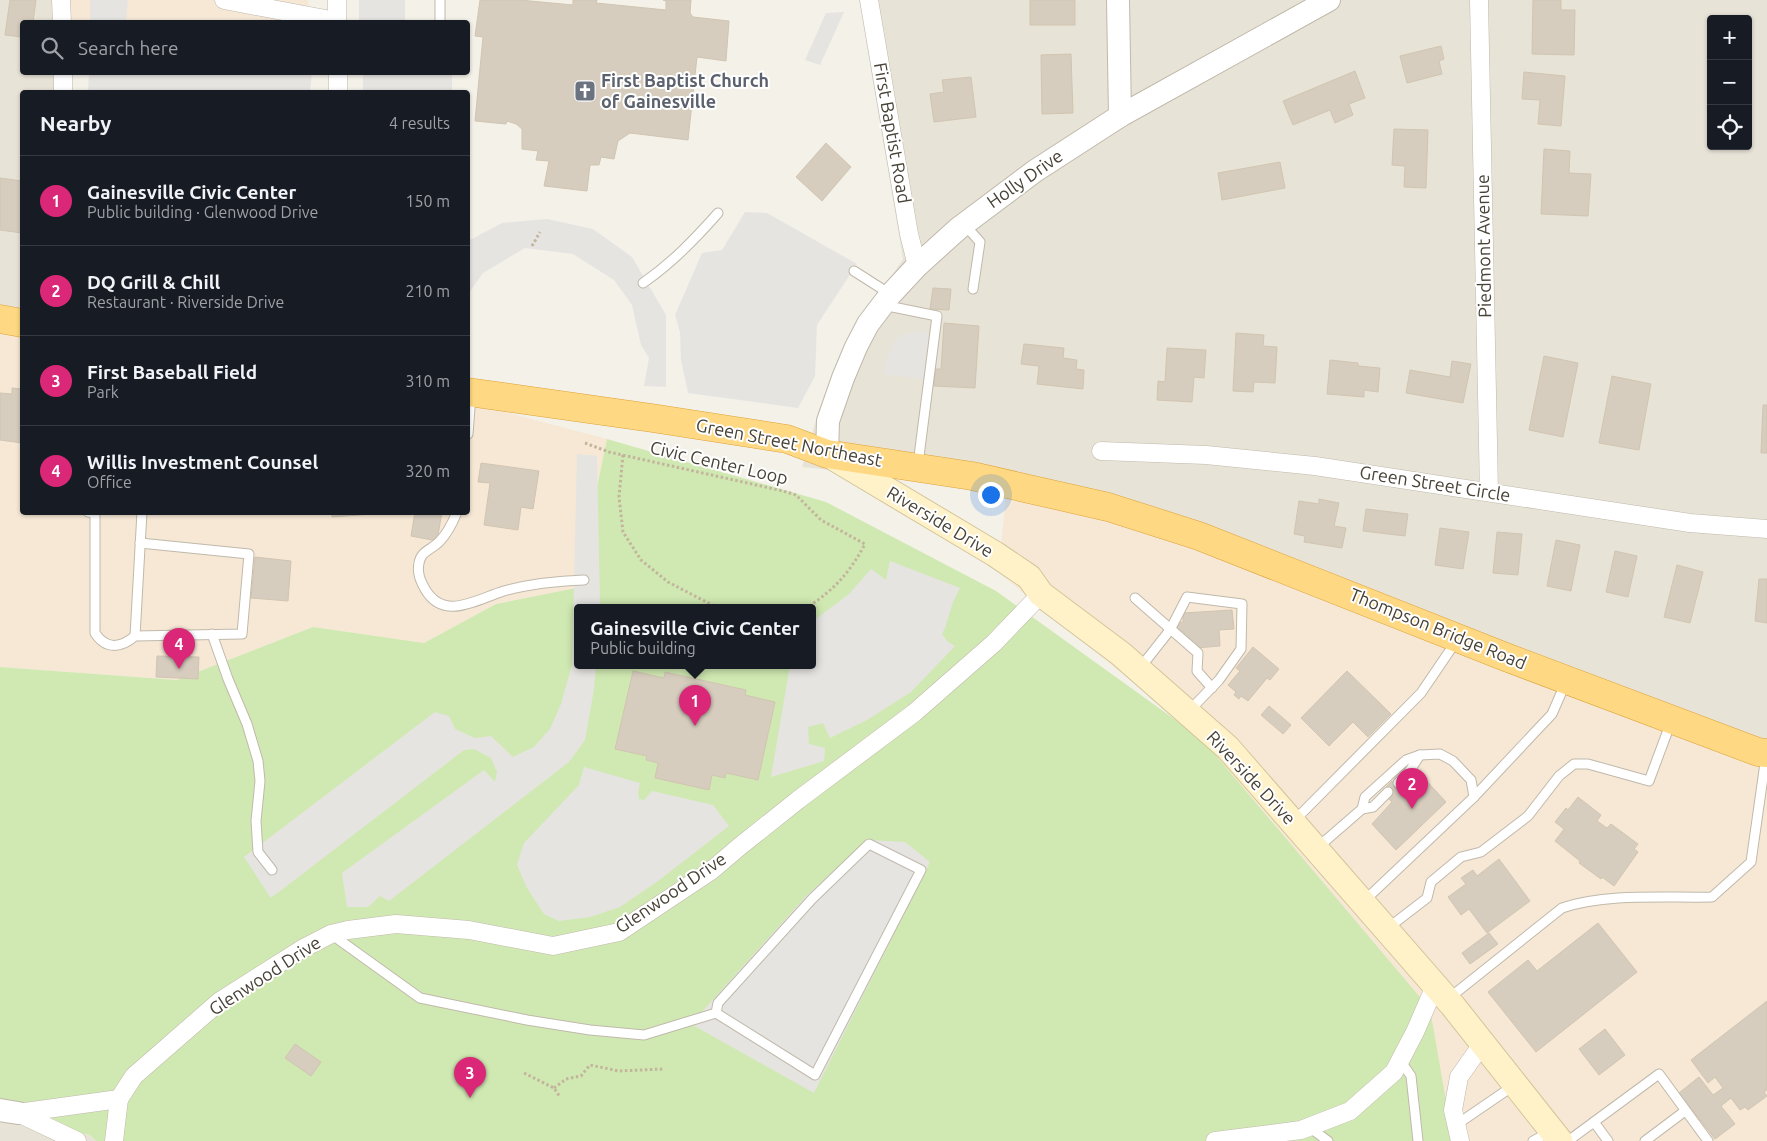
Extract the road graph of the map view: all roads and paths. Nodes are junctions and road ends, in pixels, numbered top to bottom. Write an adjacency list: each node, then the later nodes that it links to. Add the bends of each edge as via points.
1 (61, 0): 9 (street)
2 (337, 0): 11 (street)
3 (440, 0): 12 (lane)
4 (869, 0): 22 (street, First Baptist Road)
5 (1118, 0): 17 (street)
6 (1329, 0): 17 (street, Holly Drive)
7 (1479, 0): 35 (street, Piedmont Avenue)
8 (233, 1): 10 (street)
9 (62, 20)
10 (326, 20)
11 (336, 20)
12 (440, 20)
13 (63, 75): 15 (street)
14 (338, 75): 16 (street)
15 (63, 90)
16 (338, 90)
17 (1120, 116): 19 (street, Holly Drive, via 1035,171)
18 (718, 213): 24 (lane, via 692,242)
19 (964, 224): 22 (street, Holly Drive); 25 (lane, via 980,242)
20 (540, 232): 21 (path)
21 (532, 246)
22 (917, 266): 26 (street, Holly Drive)
23 (854, 271): 26 (lane)
24 (643, 283)
25 (973, 289)
26 (886, 300): 32 (street, Holly Drive, via 864,332 843,378 828,421); 34 (lane, via 937,316)
27 (0, 319): 28 (highway)
28 (20, 323)
29 (470, 392): 32 (highway, Green Street Northeast, via 787,440)
30 (585, 443): 33 (path, Civic Center Loop)
31 (1101, 451): 35 (street, Green Street Circle, via 1206,455 1316,466)
32 (826, 454): 34 (highway, Green Street Northeast); 43 (main road, Riverside Drive, via 995,554 1029,577)
33 (623, 455): 45 (path, via 619,496 623,532 641,560 668,582); 46 (path, Civic Center Loop, via 796,495 821,520 865,544 843,578)
34 (918, 467): 36 (highway, Green Street Northeast)
35 (1489, 492): 40 (street, Green Street Circle, via 1690,524)
36 (1108, 507): 50 (highway, Thompson Bridge Road, via 1198,536)
37 (95, 515): 49 (lane, via 95,633 100,641 113,646 127,643)
38 (142, 515): 41 (lane)
39 (456, 515): 42 (lane, via 439,542 424,552 419,561 419,578 428,595 440,604 472,604 504,591)
40 (1767, 529)
41 (140, 543): 48 (lane, via 249,554 242,634); 49 (lane)
42 (584, 580)
43 (1041, 594): 51 (main road, Riverside Drive); 67 (street, Glenwood Drive, via 994,644 914,713 712,870 619,932 553,946 469,930 396,924)
44 (1135, 598): 47 (lane)
45 (710, 604)
46 (813, 604)
47 (1170, 630): 51 (lane); 53 (lane, via 1198,654 1197,671); 53 (lane, via 1187,597 1242,604 1241,649)
48 (212, 634): 49 (lane); 64 (lane, via 258,760 258,852)
49 (134, 636)
50 (1458, 638): 52 (highway, Thompson Bridge Road); 62 (lane, via 1421,693)
51 (1138, 670): 54 (main road, Riverside Drive)
52 (1567, 680): 55 (highway, Thompson Bridge Road); 60 (lane, via 1552,714)
53 (1212, 688): 54 (lane)
54 (1187, 712): 62 (main road, Riverside Drive, via 1228,748)
55 (1672, 720): 56 (highway, Thompson Bridge Road); 66 (lane, via 1649,781 1588,764 1574,764 1559,776 1528,816 1481,852 1461,857 1431,882 1427,898)
56 (1767, 753): 68 (lane, via 1751,862 1712,897 1610,899 1562,908)
57 (1420, 755): 58 (lane); 60 (lane, via 1440,754 1453,761 1471,780); 61 (lane, via 1406,760 1365,797)
58 (1398, 783)
59 (1388, 792): 61 (lane, via 1373,807)
60 (1474, 796): 65 (lane)
61 (1362, 809): 63 (lane)
62 (1293, 823): 63 (main road, Riverside Drive)
63 (1316, 848): 65 (main road, Riverside Drive)
64 (272, 870)
65 (1362, 902): 66 (main road, Riverside Drive)
66 (1386, 930): 68 (main road, Riverside Drive)
67 (331, 934): 69 (lane, via 420,998 517,1018 644,1035); 77 (street, Glenwood Drive, via 220,1001 134,1076)
68 (1441, 992): 70 (main road, Riverside Drive); 71 (street)
69 (716, 1014): 69 (lane, via 816,1075 921,870 869,844 787,925 718,1003)
70 (1483, 1043): 74 (main road, Riverside Drive); 82 (street, via 1459,1077 1453,1110)
71 (1400, 1060): 81 (street, via 1394,1072 1350,1111); 88 (lane, via 1411,1076)
72 (662, 1069): 75 (path, via 619,1072 590,1065 581,1076 566,1078)
73 (524, 1073): 75 (path)
74 (1516, 1084): 82 (lane); 83 (main road, Riverside Drive)
75 (554, 1088): 76 (path)
76 (560, 1097)
77 (119, 1099): 78 (street); 85 (street, Glenwood Drive)
78 (9, 1111): 84 (street)
79 (1685, 1111): 80 (lane, via 1659,1074); 90 (lane); 91 (lane)
80 (1594, 1122): 83 (lane); 89 (lane)
81 (1309, 1127): 86 (street); 87 (lane)
82 (1458, 1133)
83 (1553, 1139)
84 (77, 1141)
85 (114, 1141)
86 (1215, 1141)
87 (1328, 1141)
88 (1418, 1141)
89 (1608, 1141)
90 (1645, 1141)
91 (1708, 1141)

